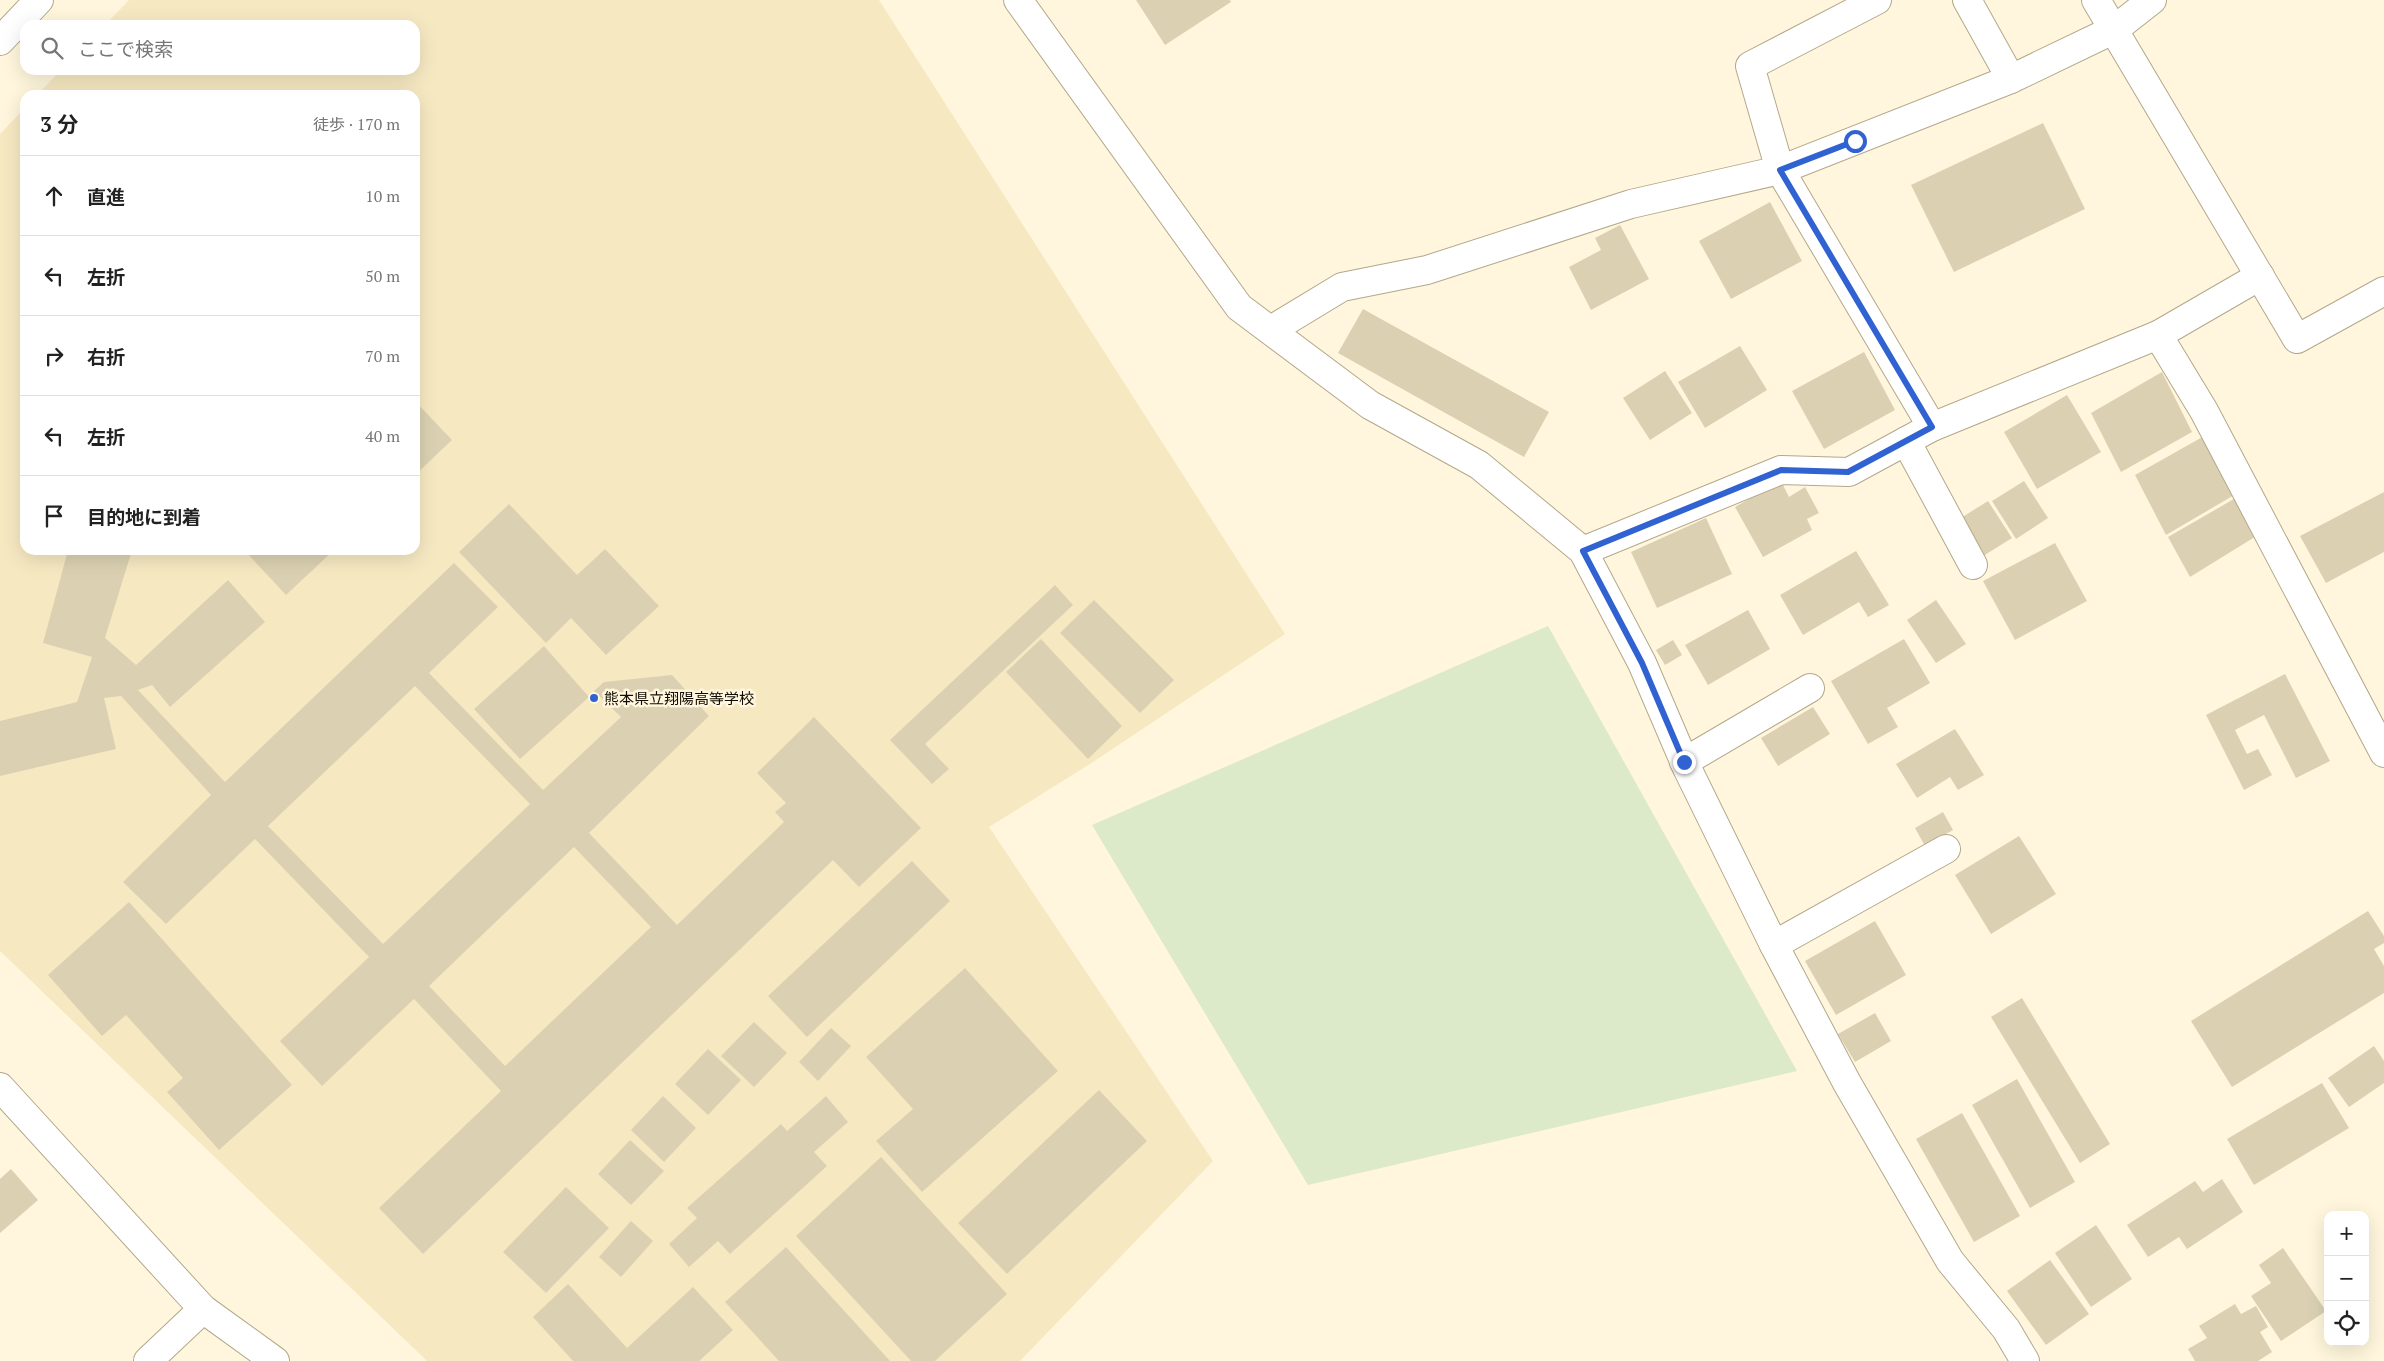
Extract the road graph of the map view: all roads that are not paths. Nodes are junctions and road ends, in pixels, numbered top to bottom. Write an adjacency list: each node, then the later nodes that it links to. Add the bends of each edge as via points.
1 (39, 0): 8 (street)
2 (1018, 0): 13 (street, via 1239,307)
3 (1877, 0): 10 (street, via 1750,66)
4 (1967, 0): 9 (street)
5 (2096, 0): 7 (street)
6 (2152, 0): 7 (street)
7 (2115, 29): 9 (street); 11 (street)
8 (0, 41)
9 (2011, 80): 10 (street)
10 (1780, 170): 13 (street, via 1631,204 1427,270 1342,287); 15 (street)
11 (2260, 276): 12 (street, via 2297,339); 14 (street)
12 (2384, 292)
13 (1272, 330): 17 (street, via 1370,405 1479,465)
14 (2158, 334): 15 (street); 20 (street, via 2204,411)
15 (1932, 427): 16 (street)
16 (1906, 441): 17 (street, via 1848,472 1781,470); 18 (street)
17 (1583, 551): 21 (street, via 1642,663)
18 (1973, 565)
19 (1810, 688): 21 (street)
20 (2384, 753)
21 (1684, 762): 23 (street)
22 (1946, 849): 23 (street)
23 (1774, 945): 28 (street, via 1847,1083 1950,1261 2006,1329)
24 (0, 1086): 25 (street)
25 (203, 1309): 26 (street); 27 (street)
26 (148, 1361)
27 (275, 1361)
28 (2025, 1361)

